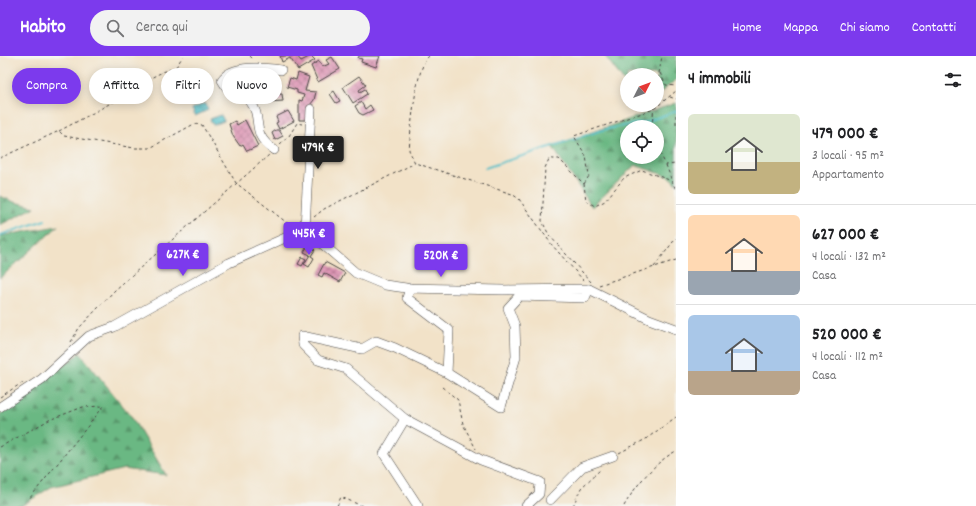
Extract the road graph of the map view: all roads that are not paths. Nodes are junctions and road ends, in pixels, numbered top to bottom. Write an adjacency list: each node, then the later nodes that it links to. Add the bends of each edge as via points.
1 (252, 104): 3 (street, via 258,133 265,144)
2 (311, 109): 4 (street)
3 (274, 150)
4 (305, 227): 5 (street, via 326,249 356,273 386,285); 9 (street, via 229,263 114,327 89,336 42,379)
5 (410, 288): 6 (street); 8 (street, via 407,298 449,330)
6 (589, 289): 7 (street, via 649,319); 8 (street, via 584,298 519,296 508,308 515,326 516,357 501,407)
7 (676, 329)
8 (447, 373): 10 (street, via 376,341 362,349 302,336 304,345 318,360 346,369)
9 (0, 407)
10 (405, 419): 13 (street, via 384,454); 14 (street, via 481,460 540,482 539,494)
11 (613, 456): 12 (street, via 582,467)
12 (550, 500)
13 (418, 506)
14 (526, 506)

